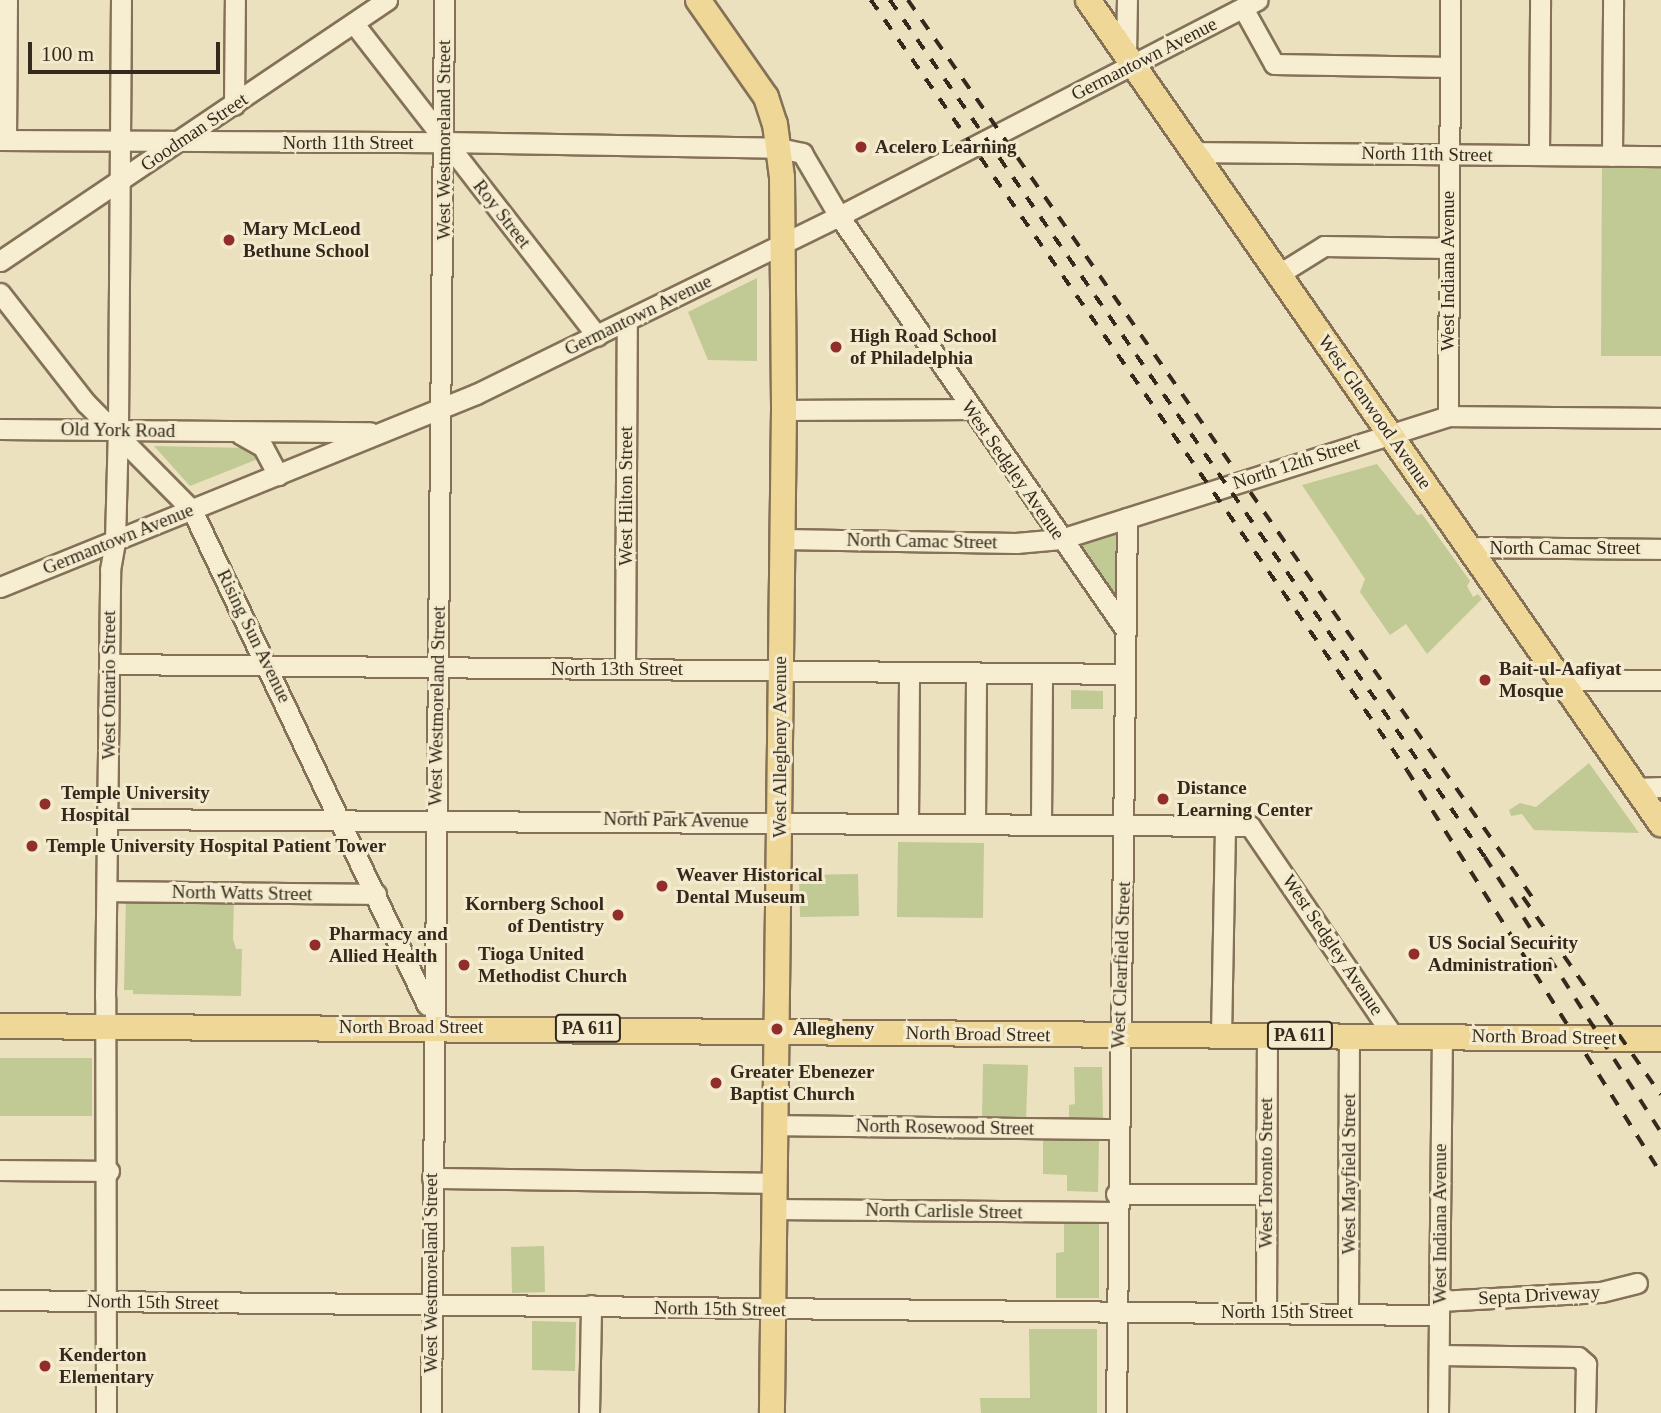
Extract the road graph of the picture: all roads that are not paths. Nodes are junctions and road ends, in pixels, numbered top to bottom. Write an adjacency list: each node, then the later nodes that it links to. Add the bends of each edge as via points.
1 (7, 0): 18 (street)
2 (121, 0): 20 (street, West Ontario Street)
3 (235, 0): 16 (street)
4 (387, 0): 13 (street, Goodman Street)
5 (444, 0): 19 (street, West Westmoreland Street)
6 (698, 0): 17 (main road, via 765,97)
7 (1088, 0): 14 (main road, West Glenwood Avenue)
8 (1127, 0): 14 (street)
9 (1450, 0): 15 (street, West Indiana Avenue)
10 (1540, 0): 24 (street)
11 (1613, 0): 25 (street)
12 (1250, 4): 14 (street, Germantown Avenue); 15 (street, via 1274,64)
13 (355, 25): 16 (street, Goodman Street); 19 (street, Roy Street)
14 (1129, 60): 22 (main road, West Glenwood Avenue); 28 (street, Germantown Avenue)
15 (1450, 67): 23 (street, West Indiana Avenue)
16 (234, 105): 21 (street, Goodman Street)
17 (777, 136): 19 (street, North 11th Street); 28 (street, West Sedgley Avenue, via 802,153); 29 (main road, West Allegheny Avenue)
18 (3, 140): 20 (street, North 11th Street)
19 (446, 142): 21 (street, North 11th Street); 35 (street, Roy Street); 37 (street, West Westmoreland Street)
20 (120, 143): 21 (street, North 11th Street); 27 (street, West Ontario Street)
21 (178, 143): 27 (street, Goodman Street)
22 (1193, 152): 23 (street, North 11th Street); 32 (main road, West Glenwood Avenue)
23 (1449, 154): 24 (street, North 11th Street); 30 (street, West Indiana Avenue)
24 (1539, 155): 25 (street, North 11th Street)
25 (1612, 156): 26 (street, North 11th Street)
26 (1661, 156)
27 (121, 181): 31 (street, Goodman Street); 42 (street, West Ontario Street)
28 (839, 216): 29 (street, Germantown Avenue); 36 (street, West Sedgley Avenue)
29 (783, 244): 34 (street, Germantown Avenue); 38 (main road, West Allegheny Avenue)
30 (1449, 248): 32 (street, via 1324,246); 39 (street, West Indiana Avenue)
31 (0, 261)
32 (1279, 274): 45 (main road, West Glenwood Avenue)
33 (0, 293): 42 (street, Rising Sun Avenue, via 86,403)
34 (626, 322): 35 (street, Germantown Avenue); 59 (street, West Hilton Street)
35 (597, 336): 37 (street, Germantown Avenue)
36 (971, 409): 38 (street); 50 (street, West Sedgley Avenue)
37 (440, 410): 43 (street, Germantown Avenue); 58 (street, West Westmoreland Street)
38 (785, 410): 49 (main road, West Allegheny Avenue)
39 (1448, 416): 40 (street, North 12th Street); 45 (street, North 12th Street)
40 (1661, 418)
41 (0, 429): 42 (street, Old York Road)
42 (118, 430): 44 (street, Old York Road); 47 (street, Rising Sun Avenue); 51 (street, West Ontario Street)
43 (388, 430): 44 (street, Old York Road); 46 (street, Germantown Avenue)
44 (236, 432): 46 (street, via 263,447)
45 (1389, 433): 48 (street, North 12th Street); 52 (main road, West Glenwood Avenue)
46 (278, 475): 47 (street, Germantown Avenue)
47 (192, 510): 51 (street, Germantown Avenue); 57 (street, Rising Sun Avenue)
48 (1127, 518): 50 (street, North 12th Street); 55 (street, West Clearfield Street)
49 (782, 539): 50 (street, North Camac Street, via 1016,543); 60 (main road, West Allegheny Avenue)
50 (1061, 539): 55 (street, West Sedgley Avenue)
51 (115, 541): 54 (street, Germantown Avenue); 56 (street, West Ontario Street, via 110,570)
52 (1469, 547): 53 (street, North Camac Street); 65 (main road, West Glenwood Avenue)
53 (1661, 548)
54 (0, 587)
55 (1125, 629): 64 (street, West Clearfield Street)
56 (109, 664): 57 (street, North 13th Street); 70 (street, West Ontario Street)
57 (268, 665): 58 (street, North 13th Street); 71 (street, Rising Sun Avenue)
58 (436, 667): 59 (street, North 13th Street); 69 (street, West Westmoreland Street)
59 (625, 669): 60 (street, North 13th Street)
60 (780, 670): 61 (street, North 13th Street); 72 (main road, West Allegheny Avenue)
61 (909, 673): 62 (street, North 13th Street); 73 (street)
62 (976, 673): 63 (street, North 13th Street); 74 (street)
63 (1042, 674): 64 (street, North 13th Street); 75 (street)
64 (1124, 674): 76 (street, West Clearfield Street)
65 (1561, 680): 66 (street); 68 (main road, West Glenwood Avenue)
66 (1661, 680)
67 (1661, 787): 68 (street)
68 (1636, 788): 77 (main road, West Glenwood Avenue)
69 (436, 818): 71 (street, North Park Avenue); 72 (street, North Park Avenue); 83 (street, West Westmoreland Street)
70 (108, 819): 71 (street, North Park Avenue); 79 (street, West Ontario Street)
71 (342, 820): 80 (street, Rising Sun Avenue)
72 (779, 822): 73 (street, North Park Avenue); 84 (main road, West Allegheny Avenue)
73 (908, 822): 74 (street, North Park Avenue)
74 (975, 822): 75 (street, North Park Avenue)
75 (1041, 823): 76 (street, North Park Avenue)
76 (1124, 824): 78 (street, North Park Avenue); 88 (street, West Clearfield Street)
77 (1661, 824)
78 (1235, 826): 89 (street); 90 (street, West Sedgley Avenue, via 1250,826 1271,853)
79 (107, 891): 80 (street, North Watts Street); 82 (street, West Ontario Street)
80 (376, 894): 83 (street, Rising Sun Avenue, via 421,985)
81 (0, 1026): 82 (main road, North Broad Street / PA 611)
82 (107, 1027): 83 (main road, North Broad Street / PA 611); 95 (street, West Ontario Street)
83 (433, 1027): 84 (main road, North Broad Street / PA 611); 96 (street, West Westmoreland Street)
84 (775, 1030): 88 (main road, North Broad Street / PA 611); 92 (main road, West Allegheny Avenue)
85 (1267, 1035): 86 (main road, North Broad Street / PA 611); 89 (main road, North Broad Street / PA 611); 98 (street, West Toronto Street)
86 (1349, 1035): 90 (main road, North Broad Street / PA 611); 109 (street, West Mayfield Street)
87 (1442, 1035): 90 (main road, North Broad Street / PA 611); 91 (main road, North Broad Street / PA 611); 106 (street, West Indiana Avenue)
88 (1119, 1036): 89 (main road, North Broad Street / PA 611); 93 (street, West Clearfield Street)
89 (1221, 1036)
90 (1393, 1036)
91 (1661, 1039)
92 (774, 1125): 93 (street, North Rosewood Street); 97 (main road, West Allegheny Avenue)
93 (1117, 1129): 99 (street, West Clearfield Street)
94 (0, 1170): 95 (street)
95 (109, 1171): 103 (street, West Ontario Street)
96 (432, 1178): 97 (street); 104 (street, West Westmoreland Street)
97 (773, 1184): 100 (main road, West Allegheny Avenue)
98 (1265, 1194): 99 (street, North Carlisle Street); 108 (street, West Toronto Street)
99 (1116, 1203): 100 (street, North Carlisle Street); 110 (street, West Clearfield Street)
100 (772, 1209): 107 (main road, West Allegheny Avenue)
101 (1637, 1283): 106 (street, Septa Driveway, via 1596,1293)
102 (0, 1300): 103 (street, North 15th Street)
103 (107, 1301): 104 (street, North 15th Street); 112 (street, West Ontario Street)
104 (431, 1304): 105 (street, North 15th Street); 113 (street, West Westmoreland Street)
105 (591, 1305): 107 (street, North 15th Street); 114 (street)
106 (1439, 1308): 109 (street, North 15th Street); 111 (street, West Indiana Avenue)
107 (772, 1310): 110 (street, North 15th Street); 115 (main road, West Allegheny Avenue)
108 (1266, 1312): 109 (street, North 15th Street); 110 (street, North 15th Street)
109 (1348, 1312)
110 (1116, 1313): 116 (street, West Clearfield Street)
111 (1439, 1355): 117 (street, West Indiana Avenue); 118 (street, via 1581,1360 1586,1364)
112 (106, 1413)
113 (431, 1413)
114 (589, 1413)
115 (772, 1413)
116 (1116, 1413)
117 (1438, 1413)
118 (1585, 1413)

